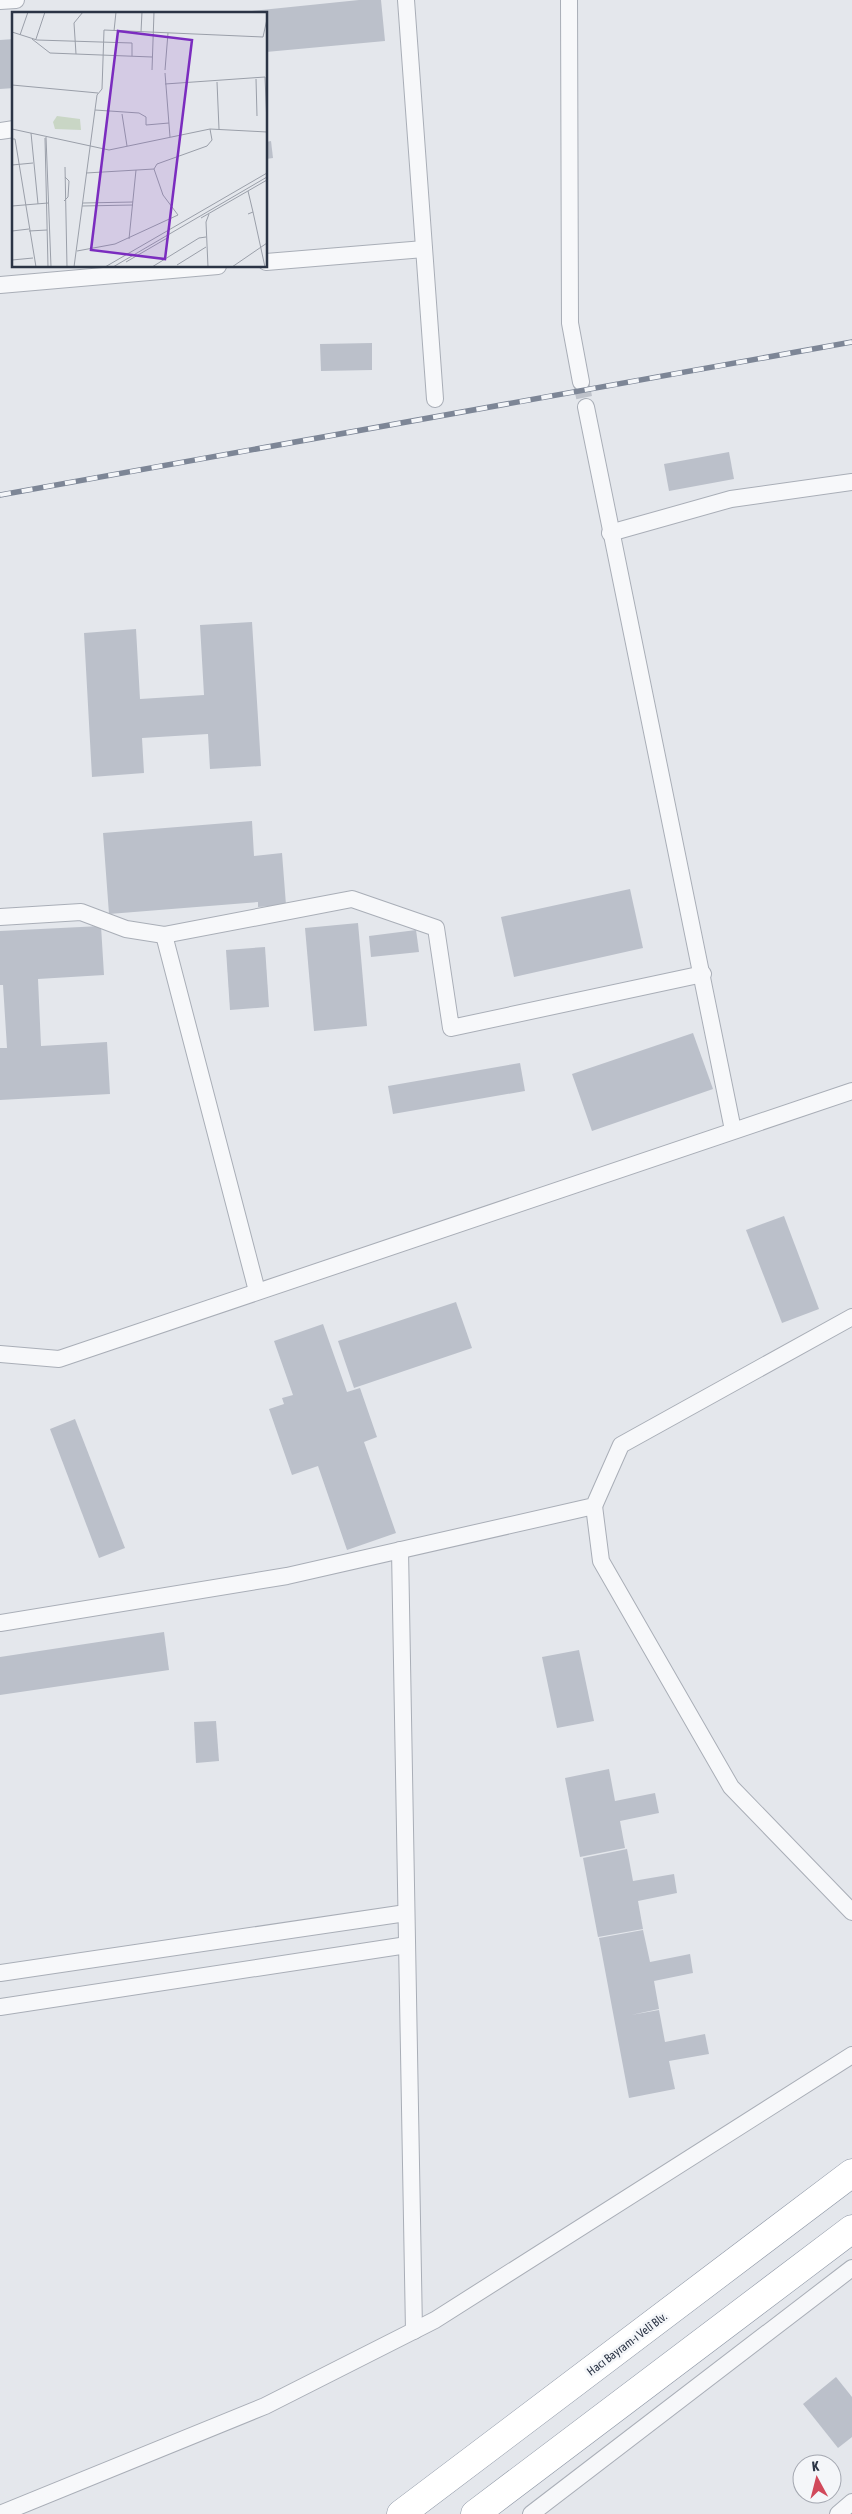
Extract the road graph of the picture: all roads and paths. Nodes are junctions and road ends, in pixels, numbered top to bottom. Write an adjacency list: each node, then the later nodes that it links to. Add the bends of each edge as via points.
1 (16, 0): 4 (street)
2 (406, 0): 5 (street)
3 (569, 0): 9 (street, via 570,323)
4 (0, 1)
5 (424, 249): 6 (street); 10 (street)
6 (268, 262)
7 (183, 268): 8 (street)
8 (0, 285)
9 (581, 382)
10 (435, 399)
11 (586, 407): 13 (street)
12 (852, 482): 13 (street, via 731,498)
13 (610, 533): 16 (street)
14 (0, 917): 15 (street, via 81,912 126,929)
15 (164, 935): 16 (street, via 352,899 436,928 451,1028); 19 (street)
16 (703, 974): 18 (street)
17 (852, 1091): 18 (street)
18 (734, 1130): 19 (street)
19 (257, 1291): 21 (street, via 59,1359)
20 (852, 1317): 22 (street, via 621,1446)
21 (0, 1354)
22 (594, 1506): 23 (street); 25 (street, via 601,1561 731,1787)
23 (400, 1550): 24 (street, via 287,1576); 26 (street)
24 (0, 1623)
25 (852, 1912)
26 (406, 1913): 27 (street); 28 (street)
27 (407, 1945): 29 (street); 34 (street)
28 (0, 1973)
29 (0, 2007)
30 (852, 2054): 34 (street, via 435,2320)
31 (852, 2173): 37 (highway, Hacı Bayram-ı Velî Blv.)
32 (852, 2229): 38 (highway)
33 (852, 2268): 39 (street)
34 (414, 2330): 36 (street, via 265,2406)
35 (852, 2502): 40 (street)
36 (0, 2514)
37 (401, 2514)
38 (475, 2514)
39 (531, 2514)
40 (838, 2514)

